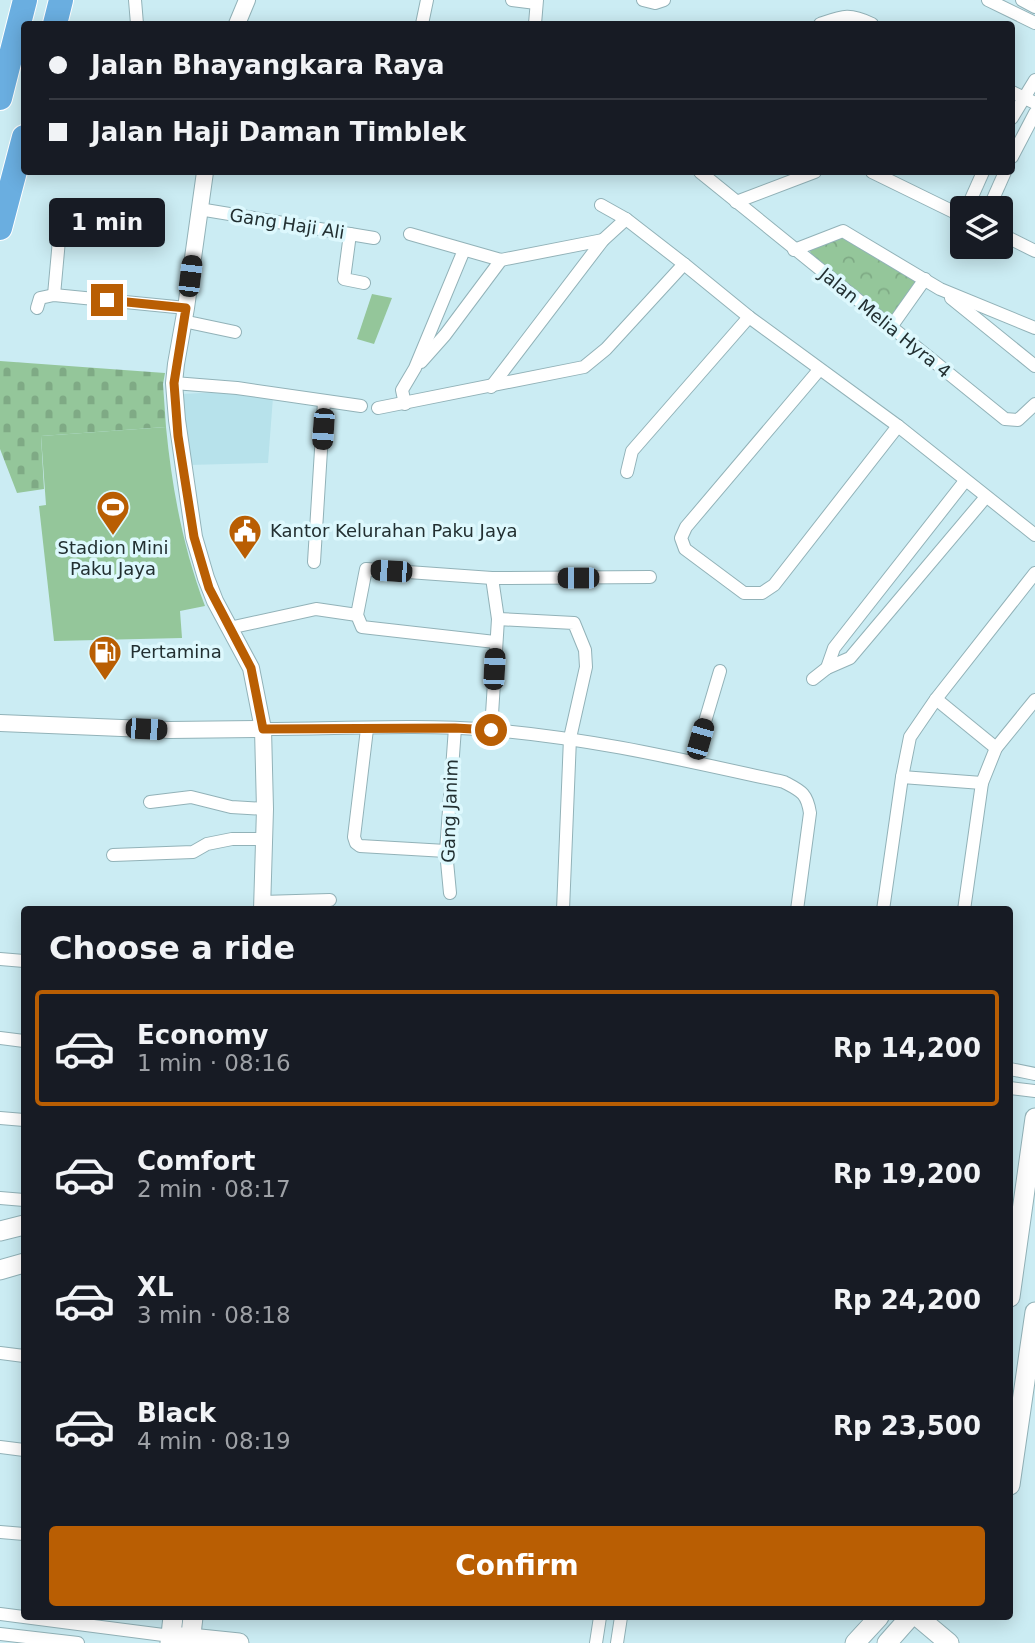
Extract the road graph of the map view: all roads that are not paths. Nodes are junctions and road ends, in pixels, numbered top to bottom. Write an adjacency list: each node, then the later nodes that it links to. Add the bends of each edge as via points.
1 (25, 0): 22 (highway)
2 (61, 0): 13 (highway)
3 (135, 0): 14 (street)
4 (247, 0): 15 (street)
5 (427, 0): 16 (street)
6 (512, 0): 11 (street)
7 (643, 0): 8 (street)
8 (664, 0)
9 (988, 0): 20 (street)
10 (1022, 0): 12 (street)
11 (537, 1): 17 (street)
12 (1035, 7)
13 (56, 21)
14 (137, 21)
15 (238, 21)
16 (423, 21)
17 (535, 21)
18 (828, 21): 19 (street, via 845,15)
19 (864, 21)
20 (1035, 23)
21 (1035, 80): 23 (street)
22 (0, 98)
23 (1023, 98)
24 (1035, 113): 26 (street)
25 (21, 148): 41 (highway)
26 (1015, 151)
27 (205, 175): 37 (street)
28 (704, 175): 35 (street, Jalan Melia Hyra 4)
29 (807, 175): 35 (street)
30 (878, 175): 38 (street)
31 (982, 175): 33 (street)
32 (1003, 175): 34 (street)
33 (972, 196)
34 (994, 196)
35 (736, 202): 48 (street, Jalan Melia Hyra 4)
36 (601, 205): 40 (street)
37 (199, 209): 42 (street, Gang Haji Ali); 57 (street)
38 (950, 210)
39 (104, 216): 55 (street, via 71,212 61,218)
40 (626, 219): 45 (street); 51 (street)
41 (0, 228)
42 (350, 234): 44 (street, Gang Haji Ali); 53 (street, via 344,279)
43 (410, 234): 47 (street)
44 (374, 238)
45 (603, 240): 50 (street); 66 (street)
46 (1013, 240): 49 (street)
47 (464, 250): 50 (street); 63 (street)
48 (794, 250): 52 (street, via 843,231); 59 (street, Jalan Melia Hyra 4)
49 (1035, 251)
50 (500, 260): 63 (street)
51 (684, 264): 58 (street); 66 (street, via 607,349 584,367)
52 (925, 279): 54 (street); 59 (street)
53 (364, 283)
54 (940, 289): 60 (street); 62 (street)
55 (54, 295): 56 (street, via 40,298); 57 (street)
56 (37, 308)
57 (184, 315): 61 (street); 65 (street)
58 (749, 317): 64 (street); 73 (street, via 632,452)
59 (891, 327): 69 (street, Jalan Melia Hyra 4, via 1005,419 1018,420)
60 (1035, 328)
61 (235, 332)
62 (1035, 366)
63 (415, 368): 68 (street, via 402,390)
64 (819, 370): 72 (street); 72 (street, via 681,538 685,549 744,593 762,593 774,585)
65 (174, 383): 67 (street); 83 (street, via 194,537 209,588)
66 (491, 387): 68 (street)
67 (324, 402): 70 (street); 77 (street)
68 (405, 404): 71 (street)
69 (1035, 404)
70 (361, 406)
71 (379, 408)
72 (898, 426): 74 (street)
73 (627, 472)
74 (965, 481): 75 (street); 85 (street, via 834,648)
75 (985, 498): 76 (street); 85 (street, via 850,658)
76 (1035, 535)
77 (314, 562)
78 (1035, 573): 88 (street)
79 (650, 577): 80 (street)
80 (492, 578): 81 (street, via 366,569); 82 (street)
81 (357, 615): 83 (street, via 316,609); 84 (street, via 362,628)
82 (498, 619): 84 (street); 95 (street, via 574,623 585,650 586,667)
83 (229, 628): 92 (street, via 251,668)
84 (495, 642): 94 (street)
85 (827, 668): 87 (street)
86 (720, 671): 97 (street)
87 (813, 679)
88 (936, 699): 96 (street); 98 (street, via 909,737)
89 (1035, 700): 96 (street)
90 (0, 723): 92 (street)
91 (455, 728): 93 (street); 94 (street); 103 (street, Gang Janim)
92 (263, 729): 93 (street); 101 (street)
93 (367, 729): 103 (street, via 356,843)
94 (491, 730): 95 (street)
95 (570, 738): 97 (street); 108 (street)
96 (996, 748): 99 (street)
97 (693, 762): 109 (street, via 784,782 808,800)
98 (902, 777): 99 (street); 110 (street)
99 (982, 783): 111 (street)
100 (150, 802): 101 (street, via 191,797)
101 (265, 809): 102 (street)
102 (264, 839): 104 (street, via 232,839 193,852); 107 (street)
103 (446, 851): 105 (street, Gang Janim)
104 (113, 855)
105 (450, 894)
106 (330, 900): 107 (street)
107 (262, 906)
108 (564, 906)
109 (798, 906)
110 (884, 906)
111 (965, 906)
112 (0, 958): 113 (street)
113 (21, 961)
114 (0, 1038): 115 (street)
115 (21, 1041)
116 (1013, 1070): 117 (street)
117 (1035, 1074)
118 (1013, 1088): 119 (street)
119 (1035, 1091)
120 (0, 1118): 121 (street)
121 (21, 1120)
122 (1035, 1123): 133 (main road)
123 (0, 1198): 124 (street)
124 (21, 1200)
125 (0, 1223): 126 (main road)
126 (21, 1224)
127 (21, 1225): 128 (main road)
128 (0, 1231)
129 (0, 1259): 130 (main road)
130 (21, 1260)
131 (21, 1262): 132 (main road)
132 (0, 1270)
133 (1013, 1276)
134 (1035, 1312): 139 (main road)
135 (0, 1353): 136 (street)
136 (21, 1356)
137 (0, 1447): 138 (street)
138 (21, 1450)
139 (1013, 1464)
140 (0, 1532): 141 (street)
141 (21, 1534)
142 (0, 1614): 143 (street)
143 (21, 1617)
144 (49, 1620): 152 (street)
145 (191, 1620): 152 (main road)
146 (600, 1620): 155 (street)
147 (621, 1620): 156 (street)
148 (876, 1620): 157 (main road)
149 (908, 1620): 158 (main road)
150 (922, 1620): 159 (main road)
151 (0, 1634): 153 (street)
152 (179, 1636): 154 (main road)
153 (78, 1643)
154 (239, 1643)
155 (596, 1643)
156 (617, 1643)
157 (855, 1643)
158 (887, 1643)
159 (949, 1643)

